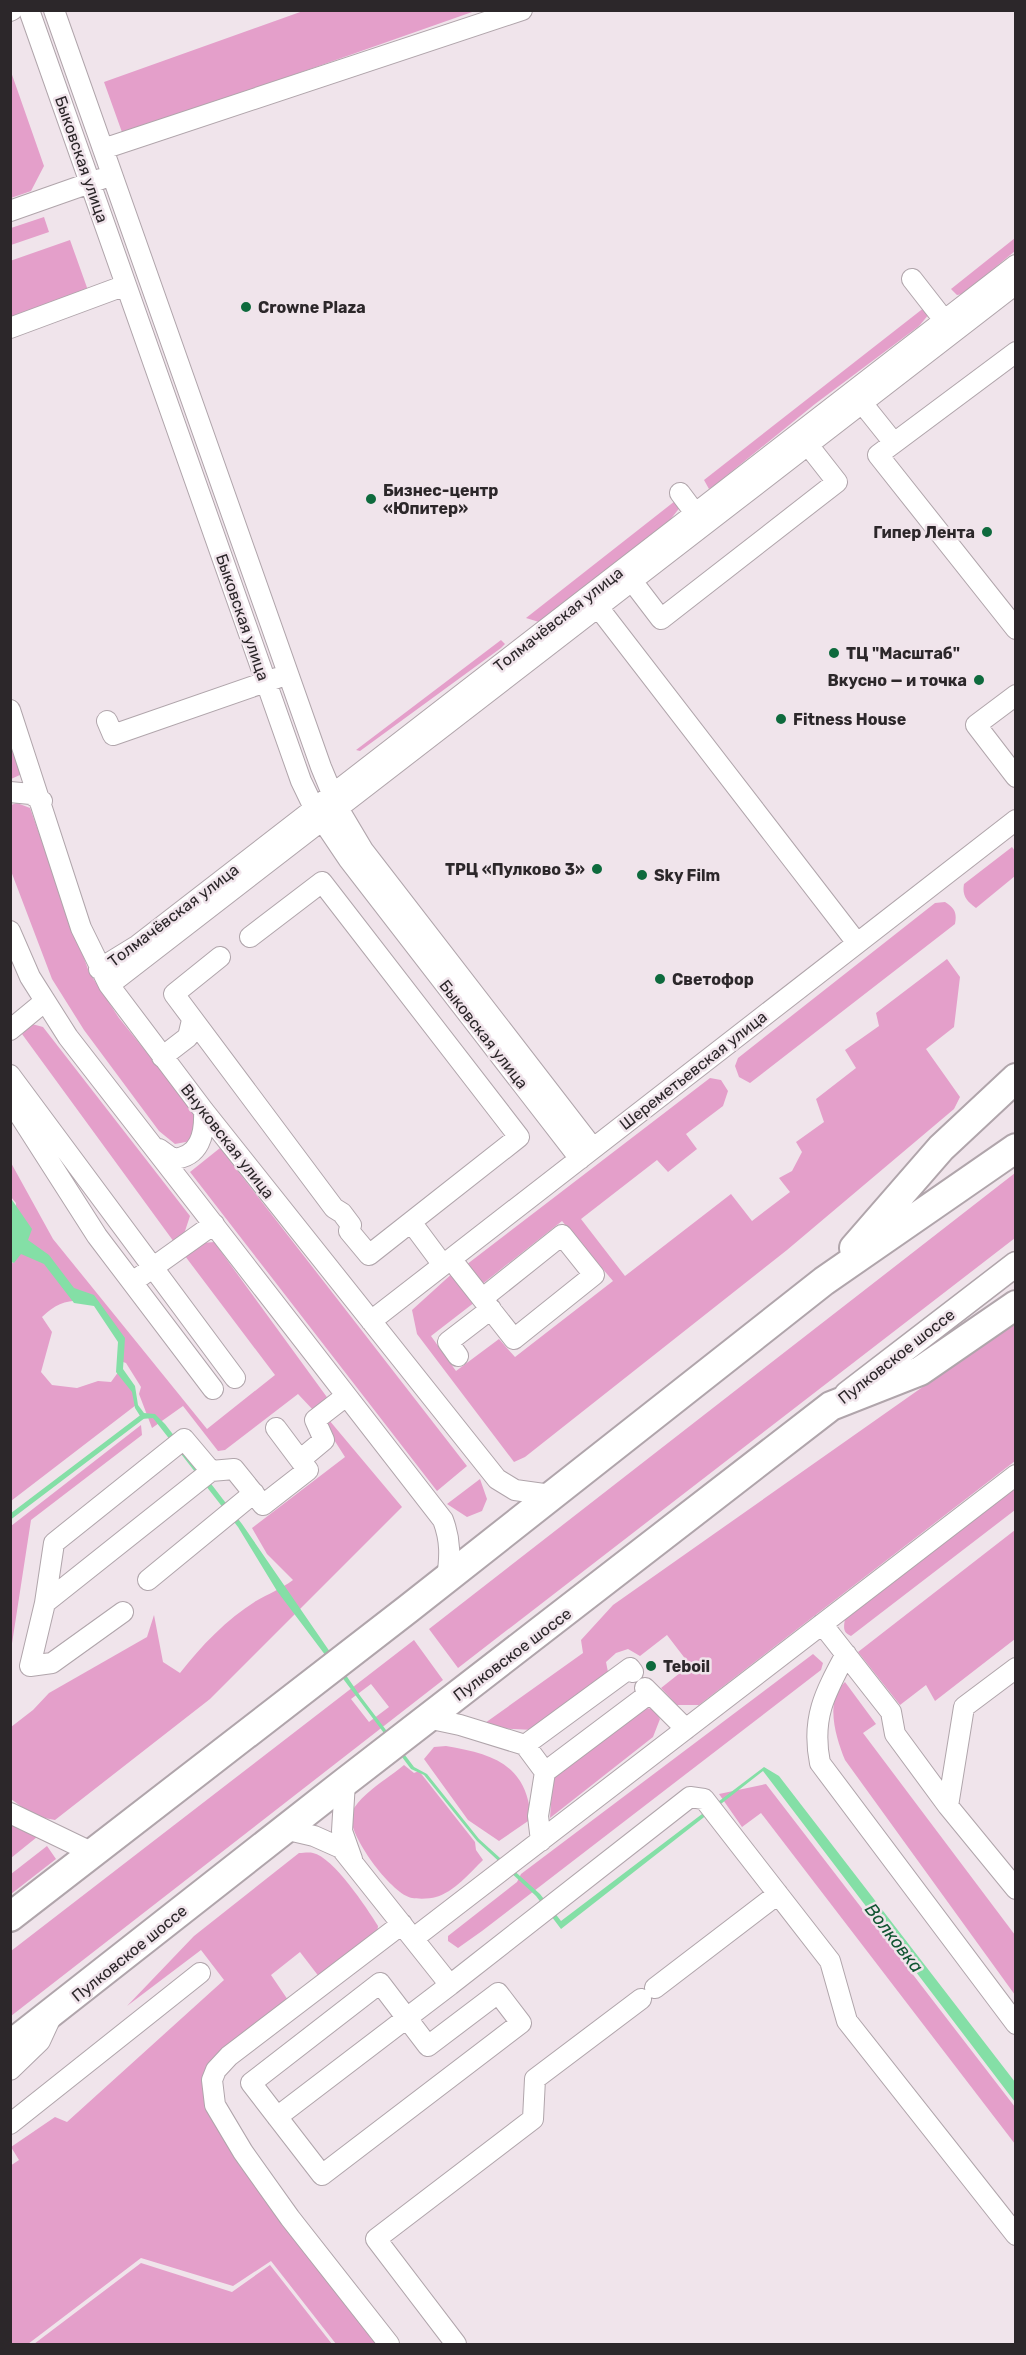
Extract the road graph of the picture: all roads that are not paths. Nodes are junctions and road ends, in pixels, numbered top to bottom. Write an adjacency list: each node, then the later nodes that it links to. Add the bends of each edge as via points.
1 (29, 10): 6 (street, Быковская улица)
2 (54, 10): 4 (street, Быковская улица)
3 (522, 10): 4 (street)
4 (103, 149): 5 (street, Быковская улица)
5 (112, 175): 6 (street); 23 (street, Быковская улица)
6 (90, 183): 7 (street); 11 (street, Быковская улица)
7 (10, 211)
8 (1016, 265): 12 (street, Толмачёвская улица)
9 (912, 279): 12 (street)
10 (1016, 284): 12 (street, Толмачёвская улица)
11 (126, 285): 13 (street); 24 (street, Быковская улица)
12 (948, 326): 15 (street, Толмачёвская улица); 19 (street, Толмачёвская улица)
13 (10, 328)
14 (1016, 352): 16 (street)
15 (862, 403): 16 (street); 17 (street, Толмачёвская улица)
16 (894, 443): 22 (street, via 879,455)
17 (808, 445): 20 (street, Толмачёвская улица); 20 (street, via 837,482 662,619)
18 (680, 494): 19 (street)
19 (695, 513): 21 (street, Толмачёвская улица)
20 (632, 581): 21 (street, Толмачёвская улица)
21 (593, 601): 31 (street, Толмачёвская улица); 36 (street)
22 (1016, 629)
23 (288, 674): 24 (street); 31 (street, Быковская улица)
24 (266, 681): 27 (street, via 113,735); 32 (street, Быковская улица, via 301,781)
25 (1016, 695): 28 (street, via 976,725)
26 (10, 710): 30 (street, Внуковская улица)
27 (107, 721)
28 (1013, 768)
29 (10, 792): 30 (street, via 31,794)
30 (42, 801): 38 (street, Внуковская улица, via 81,928)
31 (335, 801): 32 (street, Толмачёвская улица); 49 (street, Быковская улица, via 363,850)
32 (318, 814): 38 (street, Толмачёвская улица); 49 (street, Быковская улица, via 349,860)
33 (1016, 820): 36 (street, Шереметьевская улица)
34 (10, 931): 39 (street)
35 (250, 937): 50 (street, via 322,882 519,1137)
36 (857, 943): 49 (street, Шереметьевская улица)
37 (220, 957): 40 (street, via 174,994)
38 (104, 977): 42 (street, Внуковская улица)
39 (44, 1002): 41 (street); 47 (street)
40 (192, 1020): 42 (street, via 188,1037); 50 (street, via 334,1208 342,1213 351,1225 349,1231 369,1255)
41 (10, 1030)
42 (162, 1057): 46 (street, Внуковская улица)
43 (10, 1076): 54 (street)
44 (1016, 1078): 55 (highway, via 941,1148)
45 (10, 1100): 56 (street, via 97,1236)
46 (204, 1111): 47 (street, via 204,1135 191,1153 173,1159); 59 (street, Внуковская улица)
47 (154, 1146): 51 (street)
48 (1016, 1148): 55 (highway)
49 (586, 1153): 52 (street, Шереметьевская улица)
50 (411, 1222): 52 (street)
51 (214, 1224): 54 (street); 63 (street)
52 (447, 1262): 57 (street); 59 (street, Шереметьевская улица)
53 (1016, 1264): 64 (main road, Пулковское шоссе)
54 (151, 1269): 56 (street); 61 (street)
55 (824, 1281): 70 (highway)
56 (132, 1282): 62 (street)
57 (487, 1304): 57 (street, via 514,1339 594,1275 562,1235); 60 (street, via 448,1342)
58 (1016, 1305): 64 (highway, via 921,1371)
59 (371, 1321): 70 (street, Внуковская улица, via 497,1479 522,1492)
60 (458, 1356)
61 (235, 1378)
62 (213, 1389)
63 (346, 1396): 66 (street, via 315,1420 324,1440); 71 (street, via 442,1520 450,1546)
64 (831, 1406): 79 (highway, Пулковское шоссе)
65 (276, 1428): 66 (street)
66 (300, 1460): 69 (street, via 308,1470 263,1505)
67 (212, 1471): 69 (street, via 234,1469); 73 (street); 73 (street, via 184,1439 54,1543)
68 (1016, 1475): 75 (street)
69 (254, 1492): 72 (street)
70 (551, 1495): 71 (highway)
71 (447, 1579): 88 (highway)
72 (148, 1580)
73 (45, 1603): 74 (street, via 30,1666 52,1663)
74 (123, 1612)
75 (822, 1624): 76 (street); 80 (street)
76 (846, 1654): 84 (street, via 891,1712 895,1734); 98 (street, via 824,1693 816,1741 820,1763)
77 (633, 1672): 81 (street, via 630,1668)
78 (1012, 1676): 84 (street, via 964,1707)
79 (427, 1718): 81 (street); 83 (highway, Пулковское шоссе)
80 (686, 1729): 82 (street, via 647,1691); 87 (street)
81 (525, 1745): 82 (street)
82 (544, 1772): 87 (street, via 538,1816)
83 (345, 1782): 86 (highway, Пулковское шоссе); 89 (street, via 342,1831)
84 (948, 1806): 90 (street)
85 (10, 1813): 88 (street)
86 (284, 1829): 89 (street, via 329,1842); 96 (highway, Пулковское шоссе)
87 (541, 1841): 93 (street)
88 (93, 1853): 92 (highway)
89 (352, 1859): 93 (street)
90 (1016, 1889)
91 (778, 1894): 95 (street, via 704,1799 690,1797); 103 (street, via 830,1961 847,2021); 105 (street, via 535,2079 533,2119 376,2239)
92 (10, 1917)
93 (408, 1931): 95 (street); 104 (street, via 229,2056 212,2080 215,2105 243,2152)
94 (200, 1973): 102 (street)
95 (450, 1985): 97 (street)
96 (53, 2013): 99 (highway, Пулковское шоссе); 100 (street, via 40,2040)
97 (407, 2018): 101 (street); 101 (street, via 380,1983 251,2083); 101 (street, via 428,2046 498,1993 521,2023 322,2175)
98 (1016, 2024)
99 (10, 2045)
100 (10, 2070)
101 (278, 2117)
102 (10, 2124)
103 (1016, 2235)
104 (389, 2344)
105 (456, 2344)

